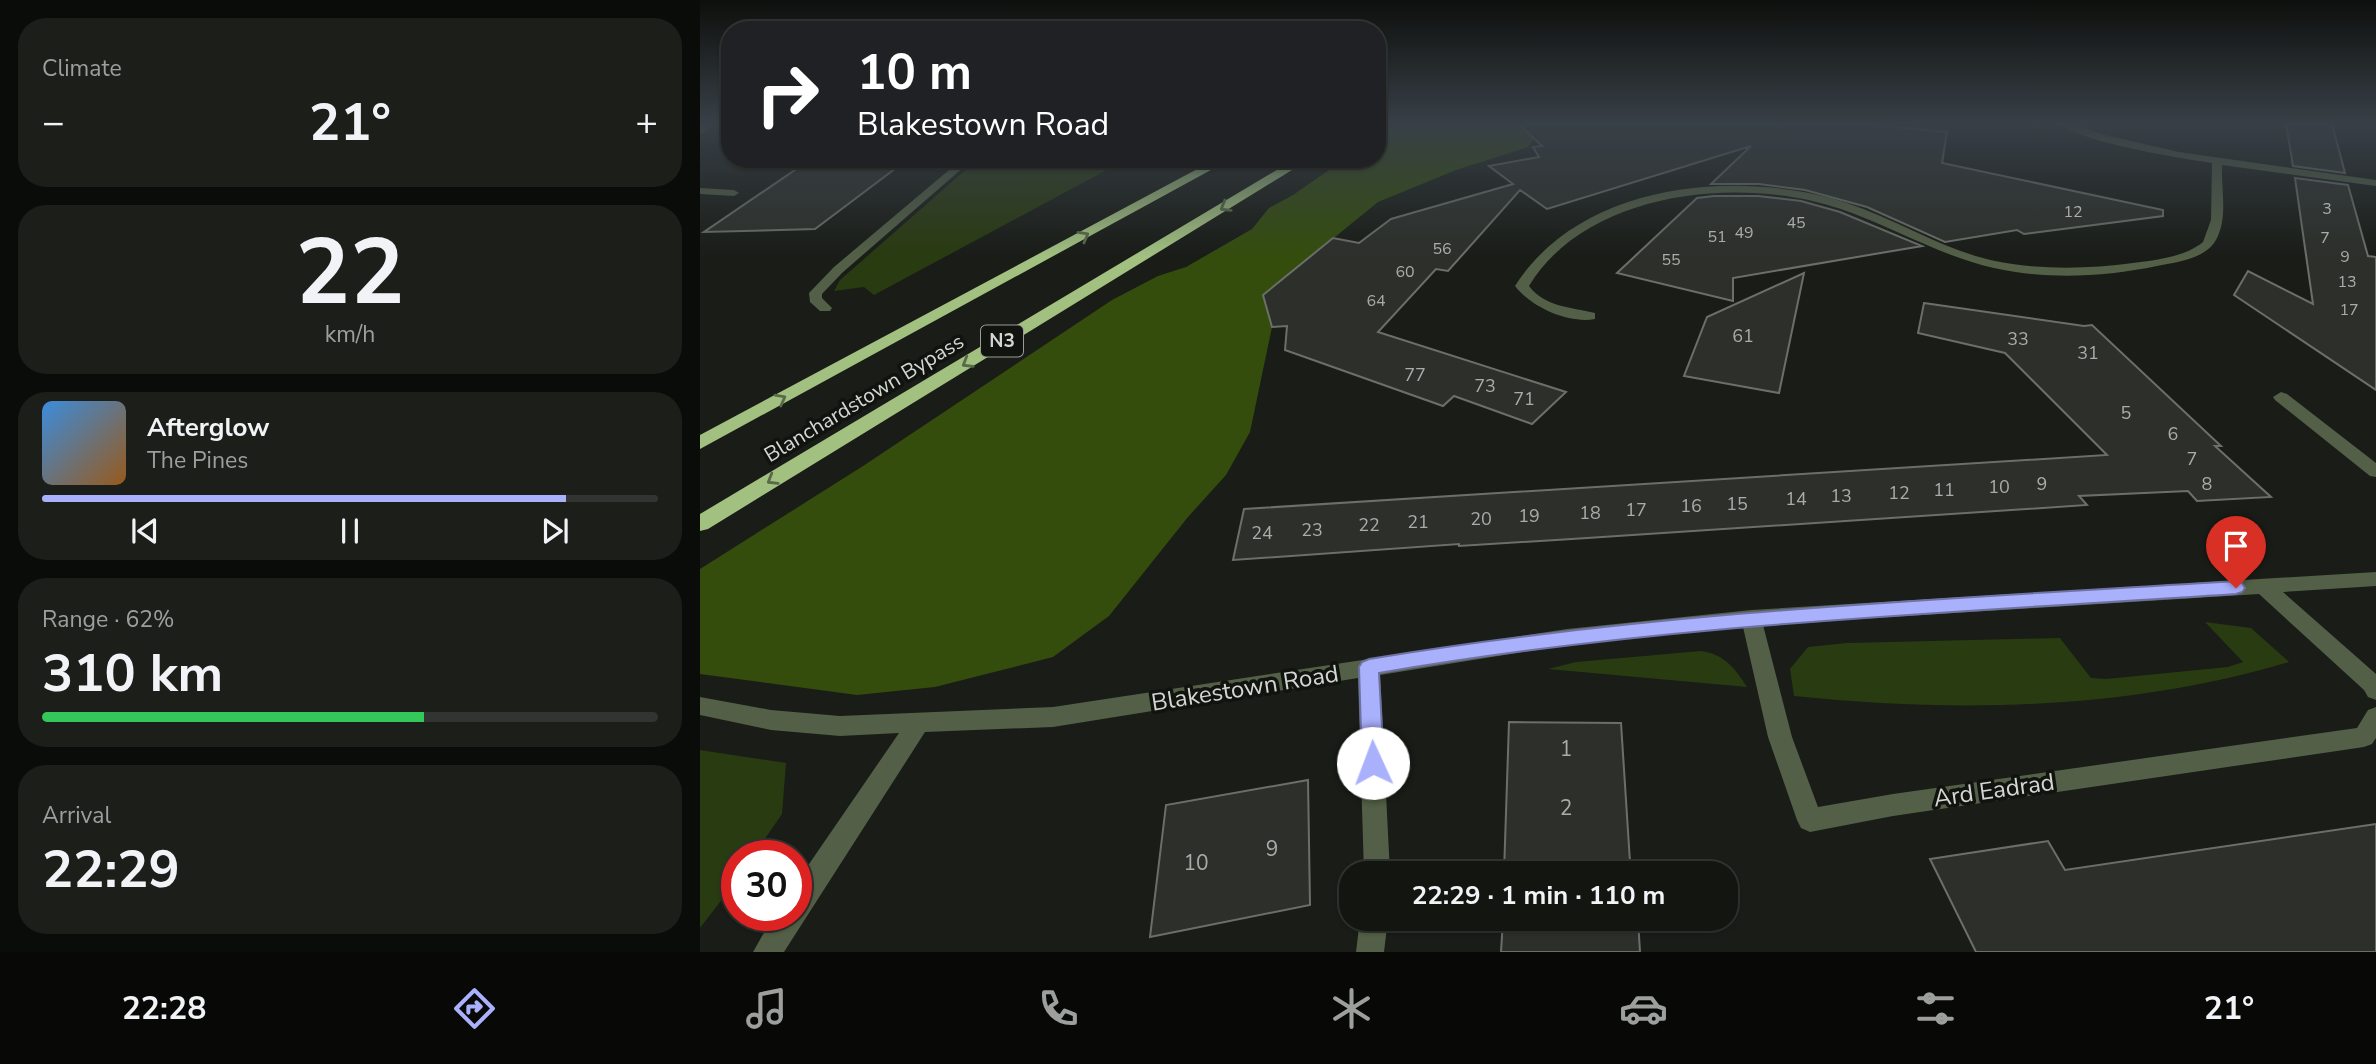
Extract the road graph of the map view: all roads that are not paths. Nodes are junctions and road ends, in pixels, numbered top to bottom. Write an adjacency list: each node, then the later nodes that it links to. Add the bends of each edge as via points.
1 (957, 168): 10 (street, via 816,293 815,299)
2 (1182, 168): 12 (highway, via 1068,229)
3 (1208, 168): 12 (highway, Blanchardstown Bypass / N3, one-way to 3)
4 (1288, 168): 16 (highway, Blanchardstown Bypass / N3, one-way to 16)
5 (2217, 168): 11 (street, via 2217,203 2208,245 2168,260 2086,272 2027,270 1969,258 1842,205 1802,196 1725,192 1633,203 1597,217 1564,238 1531,269 1522,286 1544,306)
6 (2275, 168): 7 (street)
7 (2376, 183)
8 (700, 191): 9 (street)
9 (734, 193)
10 (825, 307)
11 (1590, 316)
12 (916, 327): 14 (highway, Blanchardstown Bypass / N3, one-way to 12)
13 (2281, 397): 15 (street)
14 (700, 443)
15 (2376, 472)
16 (700, 524)
17 (2376, 579): 18 (street, Blakestown Road)
18 (2263, 586): 19 (street, Blakestown Road); 21 (street)
19 (1751, 618): 20 (street, Blakestown Road, via 1554,638); 23 (street, Ard Eadrad, via 1780,737 1810,820 2364,737)
20 (1369, 667): 24 (street, Blakestown Road, via 1052,717); 25 (street)
21 (2376, 691)
22 (700, 706): 24 (street, Blakestown Road, via 771,720 841,726)
23 (2376, 717)
24 (918, 724): 26 (street)
25 (1377, 861)
26 (812, 883)
27 (781, 931): 29 (street)
28 (1373, 931): 30 (street)
29 (767, 952)
30 (1370, 952)

